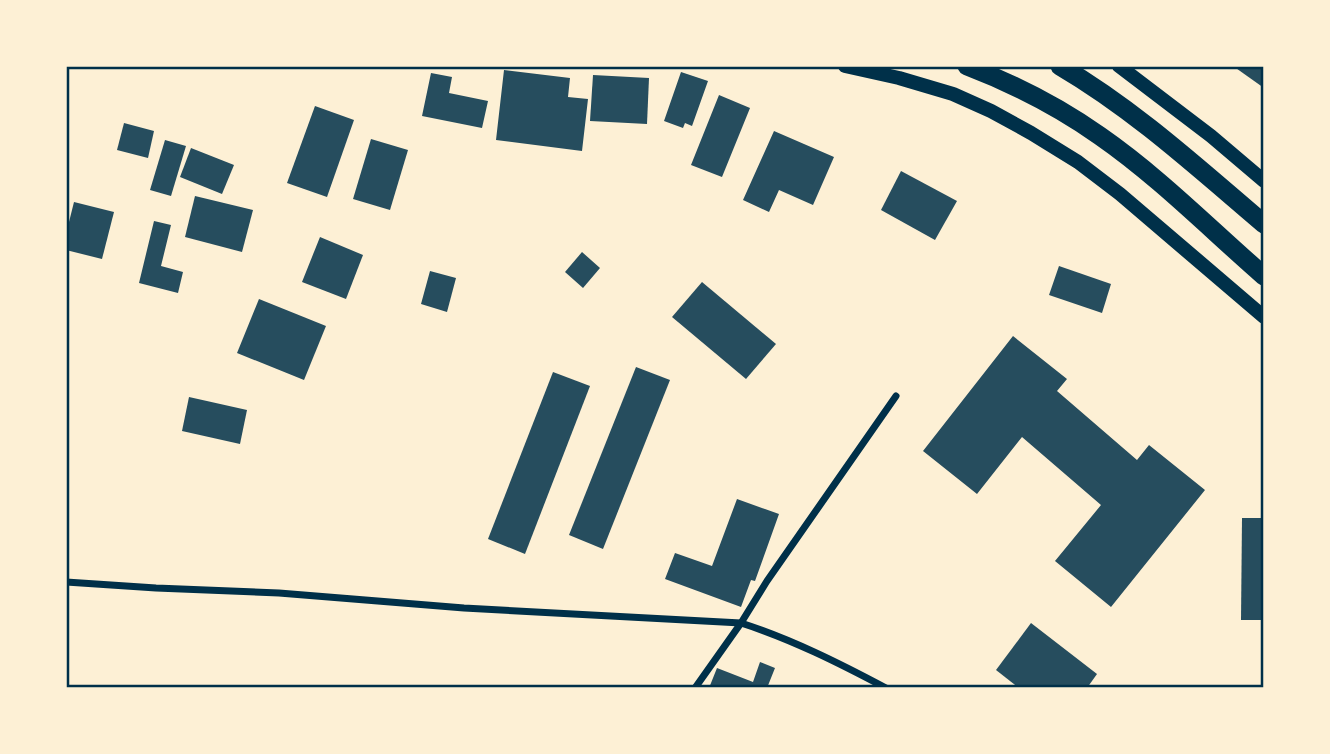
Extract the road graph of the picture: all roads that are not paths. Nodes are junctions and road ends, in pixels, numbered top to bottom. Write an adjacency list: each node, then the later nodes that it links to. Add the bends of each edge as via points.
1 (845, 66): 8 (main road, via 953,94 1031,133 1121,194)
2 (967, 66): 7 (highway, via 1038,98 1100,136 1169,190)
3 (1060, 66): 6 (highway, via 1159,134)
4 (1119, 66): 5 (main road)
5 (1264, 181)
6 (1264, 224)
7 (1264, 276)
8 (1264, 317)
9 (896, 396): 11 (street)
10 (66, 582): 11 (street)
11 (741, 624): 12 (street); 13 (street, via 772,633)
12 (695, 688)
13 (886, 688)

